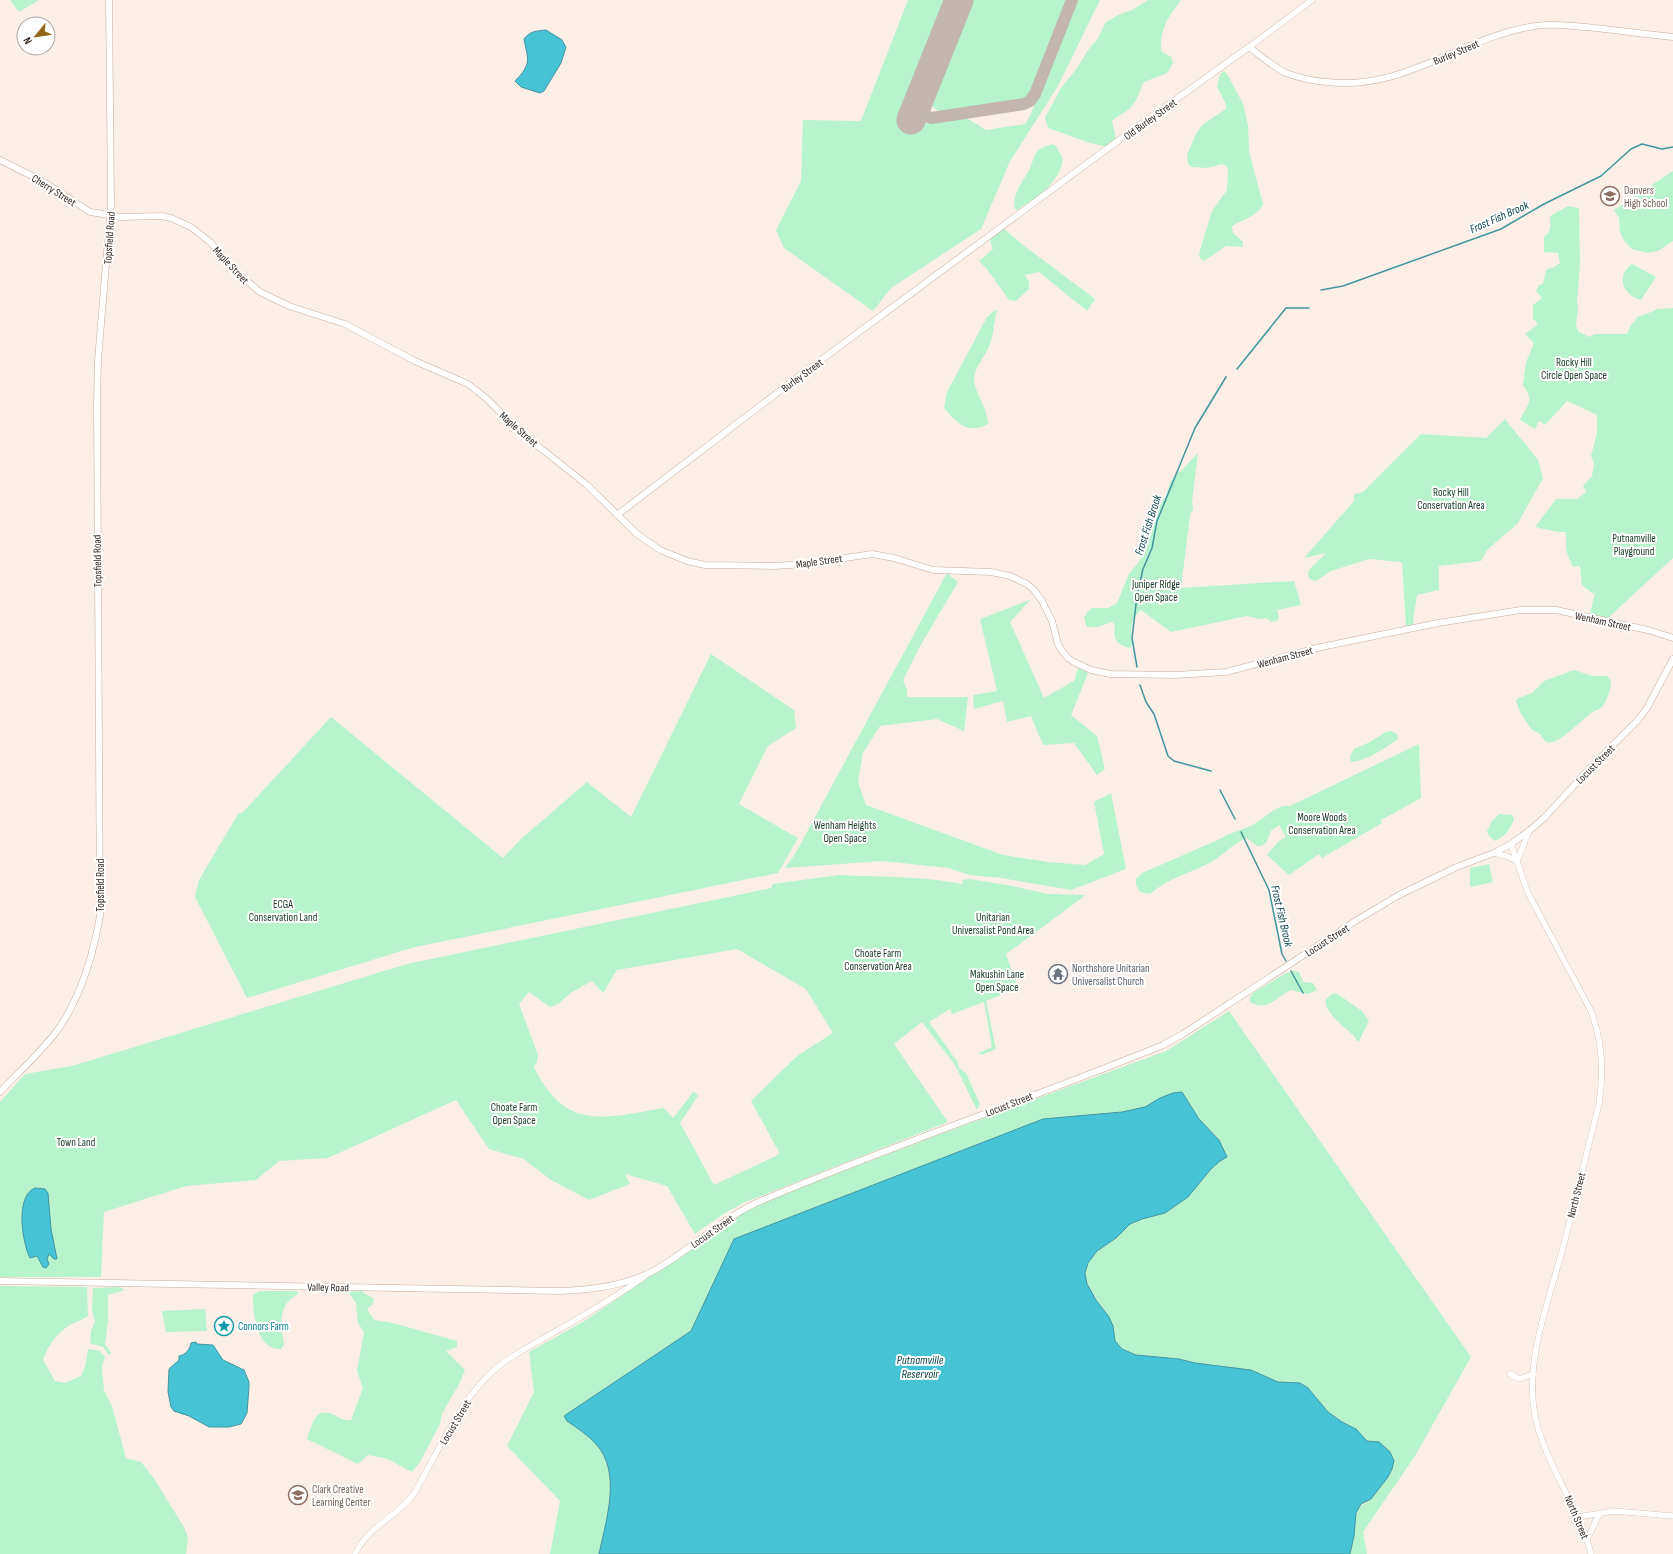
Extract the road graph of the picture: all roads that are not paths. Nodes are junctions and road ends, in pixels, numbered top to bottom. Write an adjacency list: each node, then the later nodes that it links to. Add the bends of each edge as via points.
1 (109, 0): 6 (main road, Topsfield Road)
2 (1312, 0): 4 (street, Old Burley Street)
3 (1673, 37): 4 (main road, Burley Street, via 1567,25 1537,25 1494,36 1393,77 1374,82 1348,84 1314,81 1287,73)
4 (1249, 47): 7 (main road, Old Burley Street)
5 (0, 160): 6 (main road, Cherry Street, via 44,182 84,208)
6 (110, 216): 8 (main road, Maple Street, via 161,216 182,222 208,240 230,266 260,292 289,306 345,324 415,361 468,384 519,431 587,485); 16 (main road, Topsfield Road, via 97,389 100,916 93,952 69,1011 41,1050)
7 (988, 237): 8 (main road, Burley Street)
8 (617, 515): 9 (main road, Maple Street, via 637,534 660,550 698,564 795,565 872,554)
9 (942, 571): 10 (main road, Wenham Street, via 1002,574 1027,584 1047,608 1062,652 1074,662 1110,674 1175,675 1226,672 1321,647 1438,622 1521,610 1556,610)
10 (1673, 638)
11 (1673, 659): 12 (main road, Locust Street, via 1638,720)
12 (1529, 831): 13 (main road, Locust Street); 15 (street)
13 (1511, 844): 14 (main road, Locust Street); 15 (street, North Street)
14 (1494, 853): 15 (street); 17 (main road, Locust Street, via 1399,895 1163,1045 756,1203 726,1220)
15 (1517, 861): 20 (street, North Street, via 1528,893 1596,1021 1602,1056 1599,1104 1538,1339)
16 (0, 1092)
17 (654, 1271): 18 (main road, Valley Road, via 615,1284 560,1291); 25 (street, Locust Street, via 611,1300 532,1344 492,1372 458,1415 413,1495 406,1504 369,1533)
18 (0, 1281)
19 (1510, 1374): 20 (street, via 1519,1379)
20 (1533, 1374): 23 (street, North Street, via 1536,1420 1545,1446)
21 (1599, 1514): 22 (street, via 1627,1511); 23 (street); 24 (street)
22 (1673, 1516)
23 (1578, 1517): 24 (street, North Street)
24 (1587, 1540): 26 (street, North Street)
25 (355, 1554)
26 (1591, 1554)

